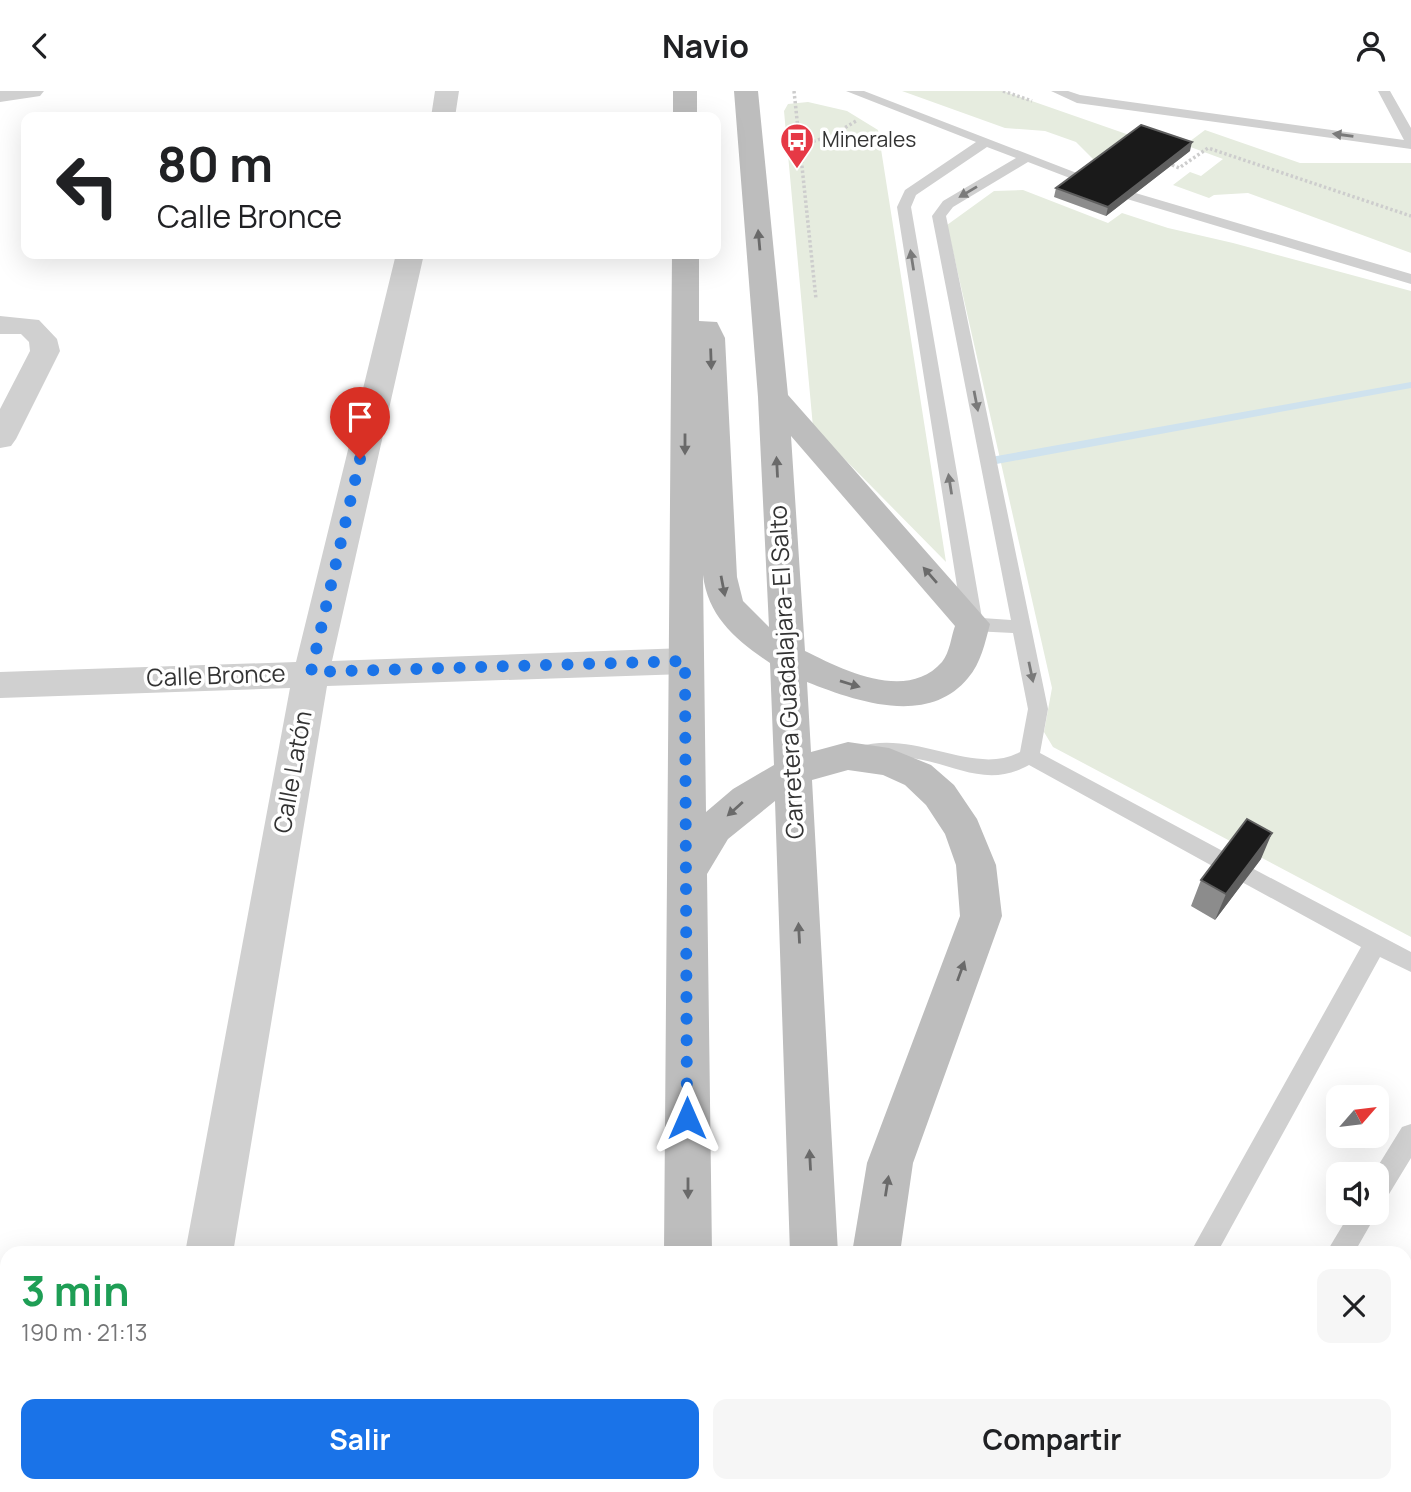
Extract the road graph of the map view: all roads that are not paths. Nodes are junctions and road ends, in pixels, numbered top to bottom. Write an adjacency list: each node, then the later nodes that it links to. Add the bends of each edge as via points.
1 (32, 91): 8 (street)
2 (447, 91): 9 (street)
3 (685, 91): 10 (main road)
4 (746, 91): 21 (main road, Carretera Guadalajara-El Salto, one-way to 4)
5 (852, 91): 11 (lane)
6 (1057, 91): 12 (lane, one-way to 6, via 1077,99)
7 (1384, 91): 12 (lane)
8 (0, 95)
9 (444, 112)
10 (685, 112)
11 (985, 142): 13 (lane); 16 (lane, via 910,193)
12 (1411, 142)
13 (1027, 157): 14 (lane); 16 (lane, one-way to 16, via 948,204)
14 (1080, 177)
15 (1132, 196): 19 (lane)
16 (921, 212): 23 (lane, one-way to 16); 24 (lane, one-way to 24)
17 (409, 259): 27 (street, Calle Latón)
18 (685, 262): 25 (main road, one-way to 25, via 711,338 723,593 740,621); 26 (main road, one-way to 26)
19 (1411, 279)
20 (0, 325): 22 (street, via 29,325 43,339 45,351)
21 (773, 397): 23 (main road, one-way to 21); 25 (main road, Carretera Guadalajara-El Salto, one-way to 21)
22 (0, 439)
23 (973, 624): 24 (lane); 25 (main road, one-way to 23, via 813,672 856,686 915,693 943,680 962,662)
24 (1022, 627): 30 (lane, one-way to 30, via 1038,709)
25 (788, 657): 31 (main road, Carretera Guadalajara-El Salto)
26 (685, 661): 27 (street, Calle Bronce); 33 (main road)
27 (311, 672): 28 (street, Calle Bronce); 40 (street, Calle Latón)
28 (0, 685)
29 (848, 756): 30 (lane, via 902,749 984,768 1007,768); 31 (main road); 43 (main road, one-way to 29, via 890,1163 981,916 976,865 962,830 940,795 918,775 889,762)
30 (1029, 756): 32 (lane)
31 (792, 772): 33 (main road, one-way to 33, via 747,799 715,828); 42 (main road, Carretera Guadalajara-El Salto, one-way to 31)
32 (1224, 862)
33 (686, 875): 41 (main road, one-way to 41)
34 (1248, 875): 35 (lane)
35 (1375, 944): 36 (lane); 44 (lane)
36 (1411, 963)
37 (1411, 1135): 38 (lane)
38 (1389, 1171)
39 (1356, 1225): 45 (lane)
40 (210, 1246)
41 (688, 1246)
42 (814, 1246)
43 (877, 1246)
44 (1207, 1246)
45 (1343, 1246)

